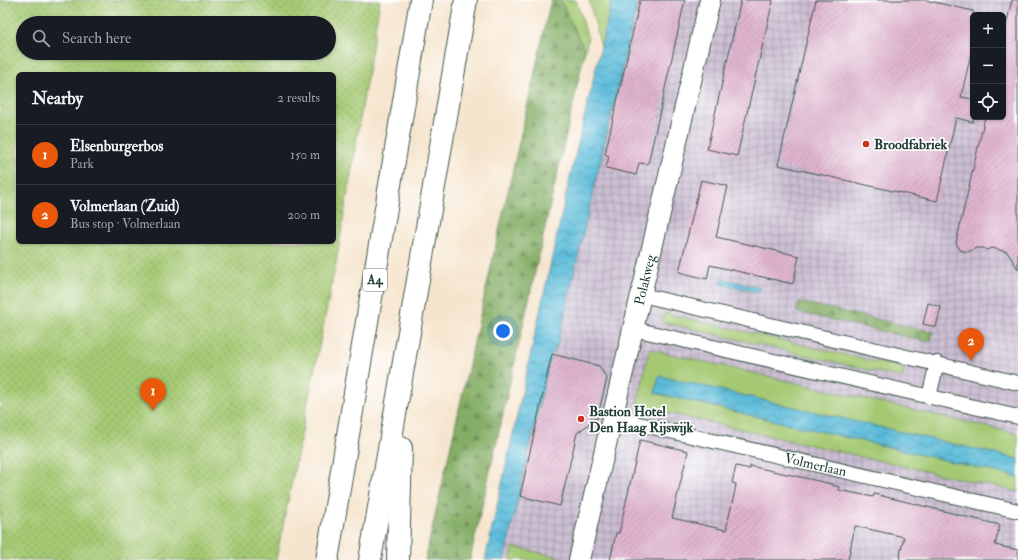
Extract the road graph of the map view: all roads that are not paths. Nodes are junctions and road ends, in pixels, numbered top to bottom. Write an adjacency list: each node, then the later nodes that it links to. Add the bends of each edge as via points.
1 (422, 0): 13 (highway, A4)
2 (466, 0): 7 (highway)
3 (710, 0): 4 (street, Polakweg)
4 (642, 294): 5 (street, Polakweg); 6 (street)
5 (634, 329): 9 (street); 11 (street, Polakweg)
6 (937, 363): 8 (street); 9 (street)
7 (402, 377): 14 (highway); 15 (highway)
8 (1018, 383)
9 (929, 397): 10 (street)
10 (1018, 417)
11 (613, 418): 12 (street, Volmerlaan); 16 (street, Polakweg)
12 (1018, 511)
13 (327, 560)
14 (370, 560)
15 (398, 560)
16 (579, 560)

